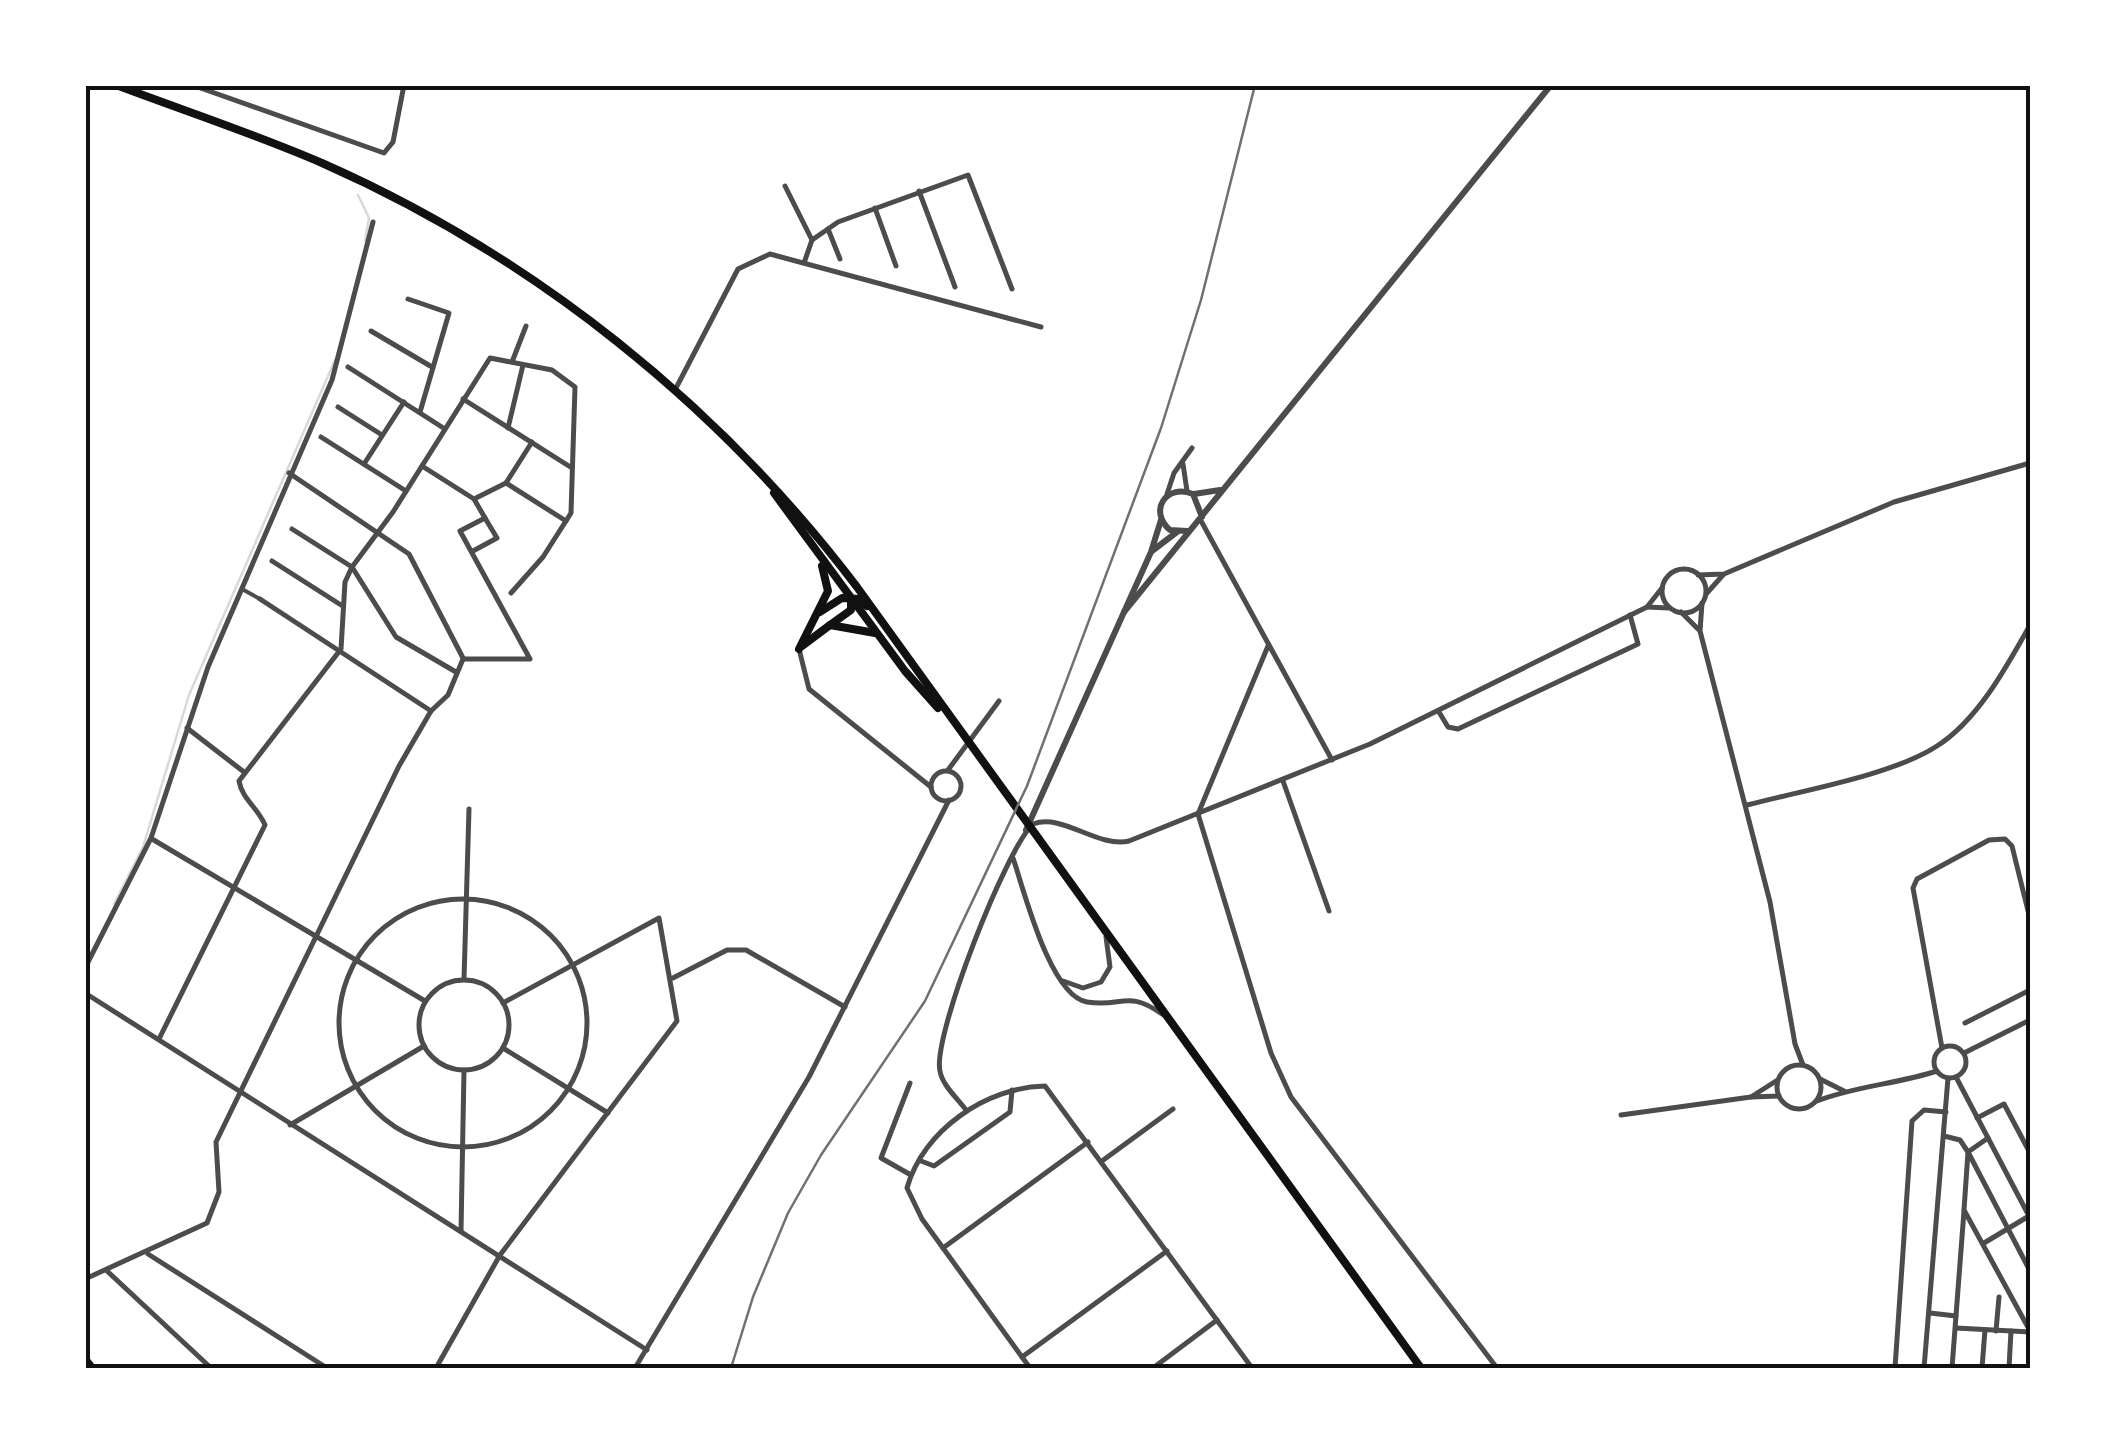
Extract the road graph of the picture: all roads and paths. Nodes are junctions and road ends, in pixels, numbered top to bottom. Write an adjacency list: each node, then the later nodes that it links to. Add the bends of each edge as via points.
1 (116, 85): 24 (main road, via 322,164 421,212 594,322)
2 (192, 85): 3 (street, via 384,153 394,142)
3 (404, 85)
4 (1551, 85): 43 (street)
5 (785, 186): 10 (street)
6 (920, 192): 7 (street); 14 (street); 15 (street, via 968,174)
7 (875, 208): 9 (street); 13 (street)
8 (373, 222): 41 (street, via 340,358)
9 (828, 229): 10 (street); 11 (street)
10 (812, 240): 12 (street)
11 (840, 259)
12 (804, 264): 18 (street); 24 (street, via 770,254 738,269)
13 (896, 266)
14 (955, 287)
15 (1012, 289)
16 (408, 298): 23 (street, via 449,313)
17 (526, 326): 20 (street)
18 (1040, 327)
19 (370, 331): 23 (street)
20 (512, 362): 21 (street); 25 (street, via 490,358)
21 (523, 364): 29 (street); 40 (street, via 552,370 574,387)
22 (348, 367): 26 (street)
23 (432, 367): 28 (street)
24 (675, 390): 39 (main road)
25 (463, 400): 29 (street); 30 (street)
26 (404, 402): 28 (street); 31 (street)
27 (338, 407): 31 (street)
28 (420, 412): 30 (street)
29 (508, 428): 33 (street)
30 (445, 429): 38 (street)
31 (382, 435): 37 (street)
32 (321, 437): 37 (street)
33 (532, 442): 40 (street); 42 (street)
34 (1192, 448): 35 (street)
35 (1183, 461): 45 (street); 46 (street)
36 (2030, 463): 63 (street, via 1894,502)
37 (364, 464): 44 (street)
38 (422, 466): 44 (street); 47 (street)
39 (753, 466): 57 (main road); 65 (main road)
40 (572, 468): 51 (street, via 572,513)
41 (289, 472): 54 (street); 66 (street)
42 (506, 483): 47 (street); 51 (street)
43 (1222, 490): 45 (street); 49 (street)
44 (406, 491): 54 (street)
45 (1190, 492): 46 (street); 49 (street, via 1201,505)
46 (1167, 494): 50 (street)
47 (474, 499): 48 (street)
48 (485, 518): 58 (street, via 496,538); 58 (street, via 460,531)
49 (1201, 518): 53 (street); 56 (street)
50 (1161, 520): 55 (street); 59 (street)
51 (566, 521): 69 (street)
52 (292, 529): 62 (street)
53 (1189, 530): 55 (street); 56 (street); 61 (street)
54 (376, 531): 62 (street); 90 (street, via 408,554)
55 (1177, 532): 59 (street)
56 (1210, 538): 87 (street)
57 (814, 548): 72 (main road); 78 (main road, via 828,591)
58 (473, 552): 68 (street)
59 (1151, 552): 61 (street); 79 (street)
60 (272, 561): 74 (street)
61 (1163, 562): 79 (street)
62 (352, 567): 74 (street); 91 (street, via 396,637)
63 (1724, 574): 64 (street); 70 (street)
64 (1698, 575): 67 (street, via 1676,571); 70 (street)
65 (858, 587): 72 (main road); 82 (main road)
66 (240, 588): 71 (street); 96 (street)
67 (1662, 588): 75 (street); 76 (street)
68 (494, 591): 69 (street); 77 (street)
69 (511, 593): 77 (street)
70 (1705, 595): 73 (street)
71 (260, 598): 89 (street)
72 (852, 600): 78 (main road, via 842,598); 82 (main road); 83 (main road, via 851,610); 86 (main road)
73 (1702, 603): 80 (street); 85 (street)
74 (342, 606): 89 (street)
75 (1647, 607): 76 (street); 81 (street)
76 (1670, 608): 80 (street)
77 (506, 610): 90 (street, via 530,659)
78 (820, 612): 88 (main road)
79 (1124, 612): 112 (street)
80 (1680, 612): 85 (street)
81 (1630, 615): 93 (street); 93 (street, via 1638,644 1458,729 1448,728)
82 (881, 620): 95 (main road)
83 (830, 624): 86 (main road); 88 (main road)
84 (2030, 625): 108 (street, via 1994,684 1939,746)
85 (1700, 631): 108 (street)
86 (878, 634): 95 (main road)
87 (1268, 646): 98 (street); 110 (street)
88 (799, 648): 99 (street, via 809,690)
89 (341, 650): 94 (street); 101 (street)
90 (463, 659): 91 (street)
91 (456, 672): 94 (street, via 448,695)
92 (999, 700): 97 (street)
93 (1438, 710): 98 (street)
94 (430, 711): 120 (street)
95 (954, 726): 119 (main road)
96 (187, 728): 101 (street); 113 (street)
97 (960, 759): 100 (street); 103 (street)
98 (1332, 760): 104 (street)
99 (913, 770): 102 (street); 105 (street)
100 (947, 771): 102 (street); 103 (street)
101 (244, 772): 115 (street, via 242,794 265,825)
102 (936, 776): 105 (street)
103 (958, 777): 107 (street, via 961,789)
104 (1282, 781): 110 (street); 117 (street)
105 (931, 787): 106 (street)
106 (937, 798): 107 (street); 111 (street)
107 (950, 800): 111 (street)
108 (1747, 805): 136 (street)
109 (468, 809): 116 (street)
110 (1198, 814): 112 (street, via 1122,843 1050,822); 207 (street, via 1271,1053 1291,1096)
111 (936, 820): 131 (street)
112 (1026, 830): 114 (street)
113 (151, 838): 115 (street); 123 (street)
114 (1013, 858): 126 (street); 158 (street, via 978,929 940,1058 941,1077)
115 (236, 887): 120 (street); 135 (street)
116 (464, 899): 121 (street, via 402,915); 122 (street, via 527,917); 125 (street)
117 (1329, 911)
118 (2030, 919): 139 (street, via 2005,839 1989,840 1917,879 1913,888)
119 (1106, 934): 126 (street, via 1110,967 1100,982 1083,988); 132 (main road)
120 (317, 936): 121 (street); 153 (street)
121 (356, 959): 129 (street); 149 (street, via 339,1009 344,1060)
122 (572, 964): 124 (street, via 659,918); 130 (street); 150 (street, via 588,1027)
123 (85, 968)
124 (672, 978): 131 (street, via 727,950 746,950); 160 (street, via 677,1021)
125 (464, 979): 129 (street, via 445,983); 130 (street, via 482,983)
126 (1060, 980): 132 (street, via 1078,999 1136,998)
127 (2030, 990): 134 (street)
128 (85, 993): 135 (street)
129 (425, 1001): 137 (street, via 418,1020)
130 (503, 1003): 138 (street, via 509,1030)
131 (845, 1007): 195 (street)
132 (1164, 1016): 206 (main road)
133 (2030, 1020): 140 (street)
134 (1964, 1023)
135 (159, 1039): 153 (street)
136 (1795, 1044): 141 (street); 142 (street)
137 (424, 1046): 143 (street, via 436,1061); 149 (street)
138 (503, 1048): 143 (street, via 490,1062); 150 (street)
139 (1942, 1048): 140 (street); 144 (street, via 1934,1061)
140 (1964, 1054): 145 (street, via 1966,1067)
141 (1803, 1065): 142 (street); 147 (street)
142 (1790, 1067): 146 (street)
143 (464, 1070): 167 (street)
144 (1937, 1071): 145 (street); 152 (street, via 1875,1089)
145 (1952, 1078): 159 (street); 162 (street)
146 (1778, 1079): 154 (street); 155 (street)
147 (1820, 1079): 152 (street); 156 (street)
148 (910, 1083): 172 (street, via 880,1158)
149 (354, 1084): 163 (street); 167 (street, via 399,1130)
150 (569, 1090): 160 (street); 167 (street, via 523,1133)
151 (1012, 1090): 158 (street); 166 (street, via 1045,1086); 170 (street, via 1010,1112 934,1166)
152 (1844, 1090): 156 (street)
153 (240, 1094): 163 (street); 180 (street, via 216,1142 219,1192 206,1223)
154 (1779, 1096): 155 (street); 156 (street, via 1795,1109)
155 (1750, 1097): 161 (street)
156 (1815, 1102)
157 (1173, 1109): 171 (street)
158 (966, 1110): 170 (street)
159 (1946, 1112): 164 (street); 208 (street, via 1924,1110 1912,1121)
160 (608, 1113): 181 (street)
161 (1621, 1115)
162 (1977, 1118): 165 (street); 169 (street, via 2004,1104)
163 (290, 1124): 176 (street)
164 (1944, 1136): 168 (street, via 1960,1140); 187 (street)
165 (1988, 1138): 168 (street); 174 (street)
166 (1088, 1142): 171 (street); 178 (street)
167 (461, 1148): 176 (street)
168 (1968, 1152): 173 (street); 175 (street)
169 (2030, 1153)
170 (921, 1161): 172 (street)
171 (1102, 1161): 179 (street)
172 (910, 1175): 178 (street, via 907,1188)
173 (1964, 1210): 177 (street); 188 (street)
174 (2030, 1217): 175 (street)
175 (2008, 1228): 177 (street); 184 (street)
176 (461, 1231): 181 (street)
177 (1984, 1243): 194 (street)
178 (942, 1248): 196 (street)
179 (1167, 1252): 189 (street); 196 (street)
180 (147, 1253): 183 (street); 200 (street)
181 (500, 1255): 195 (street); 201 (street)
182 (85, 1269): 185 (street)
183 (107, 1271): 185 (street); 199 (street)
184 (2030, 1271)
185 (88, 1278)
186 (1999, 1297): 192 (street)
187 (1929, 1314): 188 (street); 209 (street)
188 (1956, 1316): 190 (street)
189 (1217, 1320): 204 (street); 205 (street)
190 (1956, 1328): 191 (street); 210 (street)
191 (1985, 1330): 192 (street); 211 (street)
192 (1996, 1331): 193 (street)
193 (2011, 1331): 194 (street); 212 (street)
194 (2030, 1331)
195 (647, 1350): 202 (street)
196 (1022, 1358): 203 (street)
197 (85, 1359): 198 (main road)
198 (92, 1368)
199 (211, 1368)
200 (327, 1368)
201 (436, 1368)
202 (635, 1368)
203 (1030, 1368)
204 (1153, 1368)
205 (1252, 1368)
206 (1421, 1368)
207 (1496, 1368)
208 (1895, 1368)
209 (1924, 1368)
210 (1952, 1368)
211 (1982, 1368)
212 (2008, 1368)

